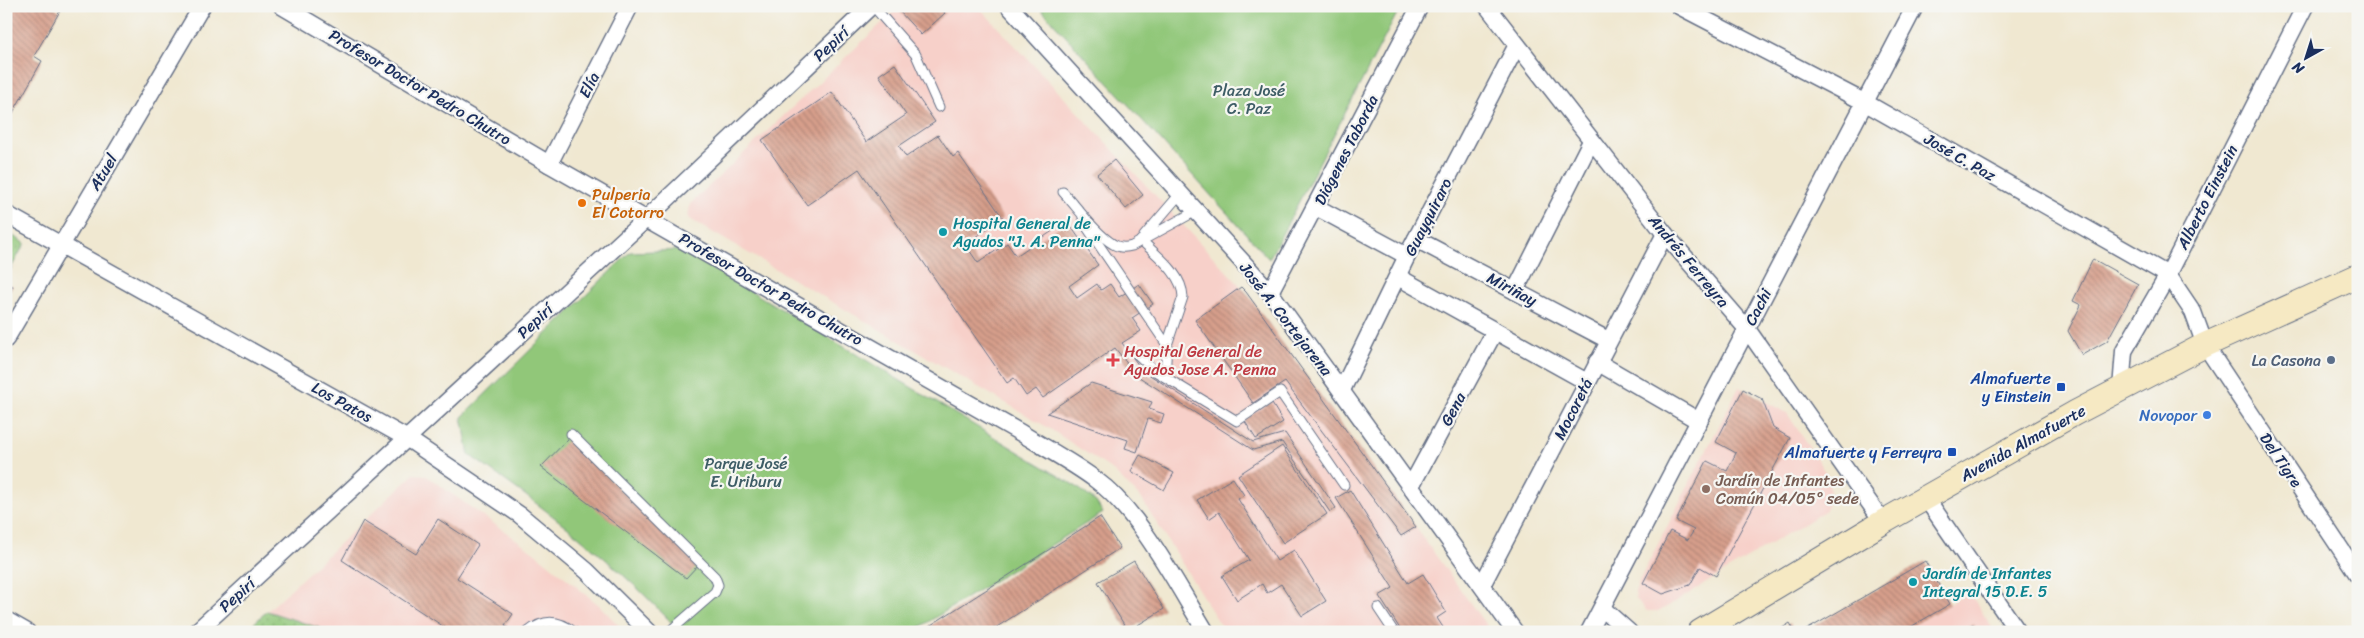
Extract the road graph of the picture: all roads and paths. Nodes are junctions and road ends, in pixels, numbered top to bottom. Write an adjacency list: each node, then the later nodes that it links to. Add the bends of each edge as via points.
1 (202, 6): 26 (street, Atuel)
2 (282, 6): 15 (street, Profesor Doctor Pedro Chutro)
3 (630, 6): 15 (street, Elía)
4 (872, 6): 13 (lane, via 916,56); 22 (street, Pepirí)
5 (1009, 6): 17 (street, José A. Cortejarena)
6 (1420, 6): 18 (street, Diógenes Taborda)
7 (1487, 6): 11 (street, Andrés Ferreyra)
8 (1679, 6): 12 (street, José C. Paz)
9 (1915, 6): 12 (street, Cachi)
10 (2304, 6): 28 (street, Alberto Einstein)
11 (1517, 45): 14 (street, Andrés Ferreyra); 24 (street, Guayquiraro)
12 (1864, 102): 28 (street, José C. Paz); 33 (street, Cachi)
13 (939, 107)
14 (1591, 141): 23 (street, Andrés Ferreyra); 31 (street)
15 (549, 164): 22 (street, Profesor Doctor Pedro Chutro)
16 (1063, 192): 20 (lane)
17 (1180, 194): 19 (street, José A. Cortejarena); 25 (lane)
18 (1316, 207): 27 (street); 32 (street, Diógenes Taborda)
19 (1196, 211): 25 (lane); 32 (street, José A. Cortejarena)
20 (1081, 212): 25 (lane, via 1114,245 1123,248); 37 (lane, via 1084,223)
21 (6, 214): 26 (street, Los Patos)
22 (647, 218): 47 (street, Pepirí); 63 (street, Profesor Doctor Pedro Chutro, via 1097,480 1129,513)
23 (1665, 234): 33 (street, Andrés Ferreyra); 36 (street, Mocoretá)
24 (1416, 239): 27 (street, Guayquiraro); 31 (street, Miriñay)
25 (1141, 240): 37 (lane, via 1183,287 1183,297)
26 (60, 244): 35 (street, Atuel); 47 (street, Los Patos)
27 (1407, 256): 29 (street, Guayquiraro)
28 (2168, 275): 38 (street, José C. Paz, via 2193,312); 43 (street, Alberto Einstein, via 2124,351)
29 (1398, 276): 34 (street); 44 (street, Guayquiraro)
30 (2358, 276): 38 (main road, Avenida Almafuerte)
31 (1515, 291): 36 (street, Miriñay)
32 (1270, 292): 44 (street, José A. Cortejarena)
33 (1747, 329): 45 (street, Cachi); 51 (street, Andrés Ferreyra)
34 (1495, 331): 42 (street); 49 (street, Gena)
35 (6, 339)
36 (1608, 340): 40 (street, Mocoretá)
37 (1167, 345): 41 (lane)
38 (2205, 345): 43 (main road, Avenida Almafuerte); 52 (street, Del Tigre)
39 (1137, 354): 41 (lane)
40 (1597, 362): 42 (street, Mocoretá); 45 (street)
41 (1165, 377): 48 (lane, via 1236,422 1280,392)
42 (1587, 382): 53 (street, Mocoretá)
43 (2121, 389): 50 (main road, Avenida Almafuerte)
44 (1342, 390): 49 (street, José A. Cortejarena)
45 (1699, 421): 55 (street, Cachi)
46 (571, 434): 62 (lane, via 715,576 718,585 715,592)
47 (408, 439): 58 (street, Pepirí); 61 (street, Los Patos, via 520,516 587,570)
48 (1344, 485)
49 (1411, 486): 53 (street, José A. Cortejarena)
50 (1926, 498): 51 (main road, Avenida Almafuerte); 69 (street)
51 (1883, 522): 68 (main road, Avenida Almafuerte)
52 (2358, 575)
53 (1482, 584): 65 (street, José A. Cortejarena)
54 (1378, 608): 64 (lane)
55 (1602, 608): 66 (street, Cachi); 67 (street)
56 (6, 620): 57 (street)
57 (27, 632)
58 (196, 632)
59 (528, 632): 60 (lane, via 539,622 548,621)
60 (574, 632)
61 (649, 632)
62 (670, 632)
63 (1206, 632)
64 (1394, 632)
65 (1516, 632)
66 (1589, 632)
67 (1629, 632)
68 (1700, 632)
69 (2018, 632)

